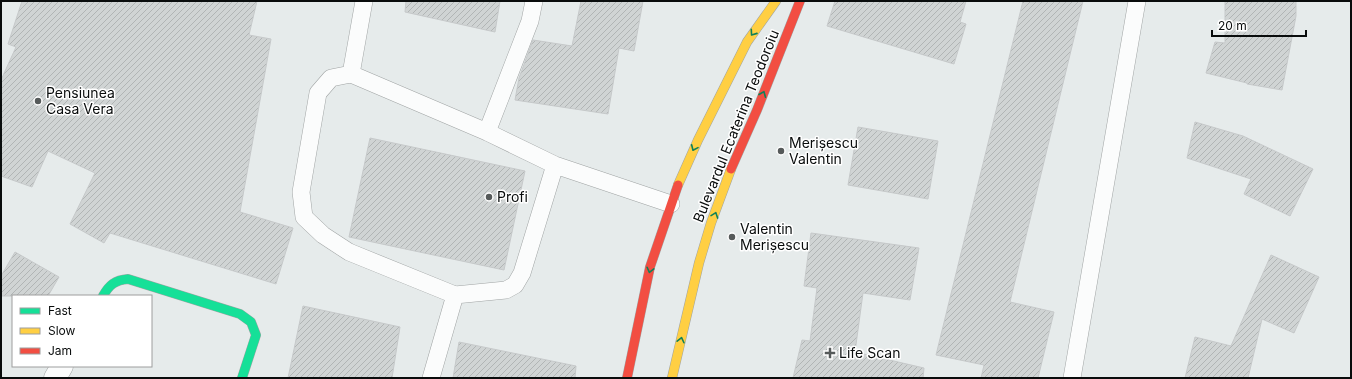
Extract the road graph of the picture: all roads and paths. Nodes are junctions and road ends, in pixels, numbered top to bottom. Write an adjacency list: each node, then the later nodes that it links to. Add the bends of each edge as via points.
1 (364, 1): 6 (lane)
2 (534, 1): 7 (lane, via 530,21)
3 (776, 1): 9 (main road, Bulevardul Ecaterina Teodoroiu, one-way to 9, via 744,48 698,140)
4 (800, 1): 17 (main road, Bulevardul Ecaterina Teodoroiu, one-way to 4, via 711,223 735,157 757,110)
5 (1137, 1): 18 (lane)
6 (351, 74): 7 (lane); 10 (lane, via 331,78 318,94 301,192 304,216 323,235 349,252)
7 (487, 132): 8 (lane)
8 (555, 165): 9 (lane); 10 (lane, via 522,272 515,285 506,290)
9 (671, 204): 16 (main road, Bulevardul Ecaterina Teodoroiu, one-way to 16, via 650,267)
10 (455, 294): 15 (lane)
11 (104, 295): 14 (main road, via 109,285 117,280 128,279 240,314 251,322 256,335)
12 (61, 367): 13 (street)
13 (55, 378)
14 (242, 378)
15 (431, 378)
16 (628, 378)
17 (672, 378)
18 (1072, 378)

